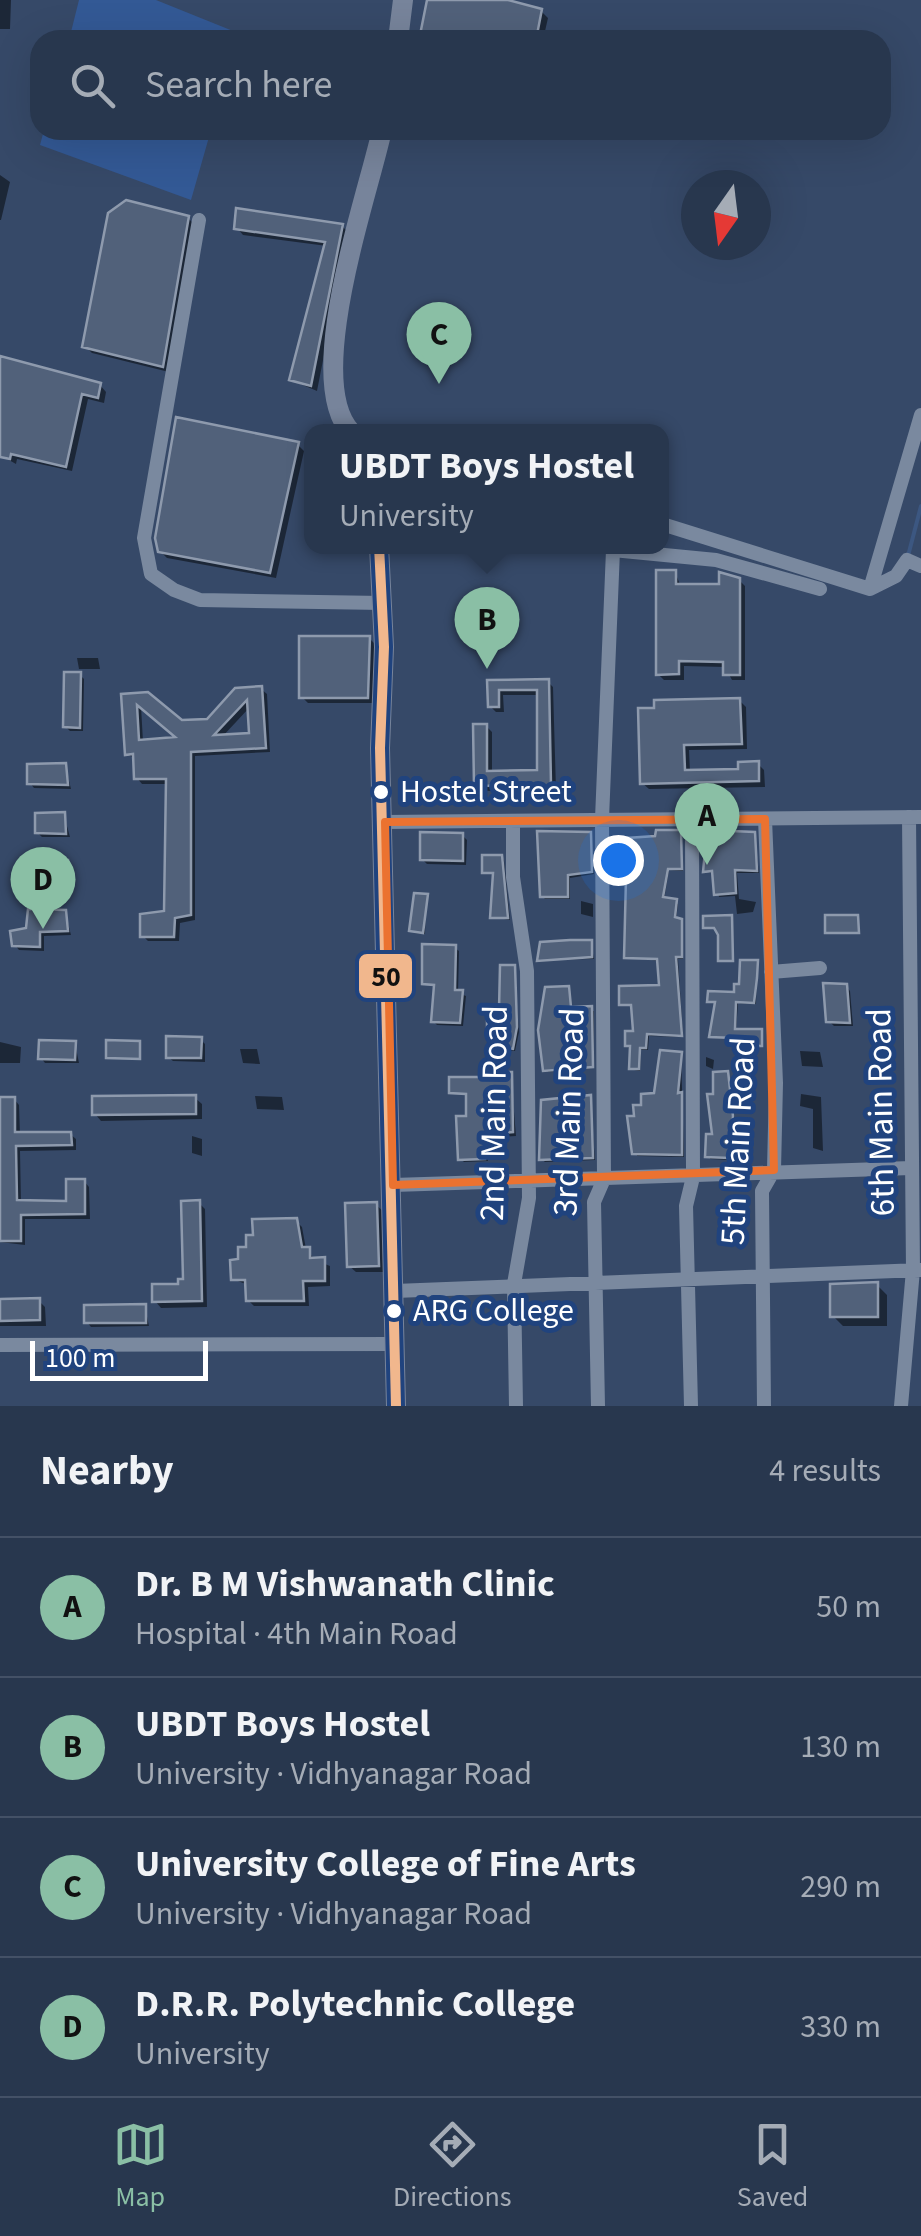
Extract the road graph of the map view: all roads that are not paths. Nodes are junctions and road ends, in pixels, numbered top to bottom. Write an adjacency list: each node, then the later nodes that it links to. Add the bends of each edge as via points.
1 (403, 0): 2 (street)
2 (399, 30)
3 (380, 140): 6 (street, via 335,328 334,399)
4 (199, 220): 15 (street, via 144,538 151,574 174,590 226,603)
5 (921, 415): 7 (street)
6 (347, 424)
7 (914, 473): 13 (street)
8 (669, 526): 13 (street)
9 (379, 554): 15 (street)
10 (613, 554): 18 (street, 3rd Main Road)
11 (654, 554): 14 (street, 3rd Main Road, via 716,560)
12 (921, 566): 13 (street, via 907,560 896,576)
13 (870, 589)
14 (820, 590)
15 (382, 603): 20 (street)
16 (915, 817): 17 (street); 24 (street, 6th Main Road)
17 (765, 819): 19 (street); 23 (street, 5th Main Road)
18 (602, 820): 19 (street); 21 (street); 28 (street, 3rd Main Road)
19 (692, 821): 26 (street)
20 (385, 822): 21 (street); 29 (street)
21 (512, 822): 27 (street, 2nd Main Road, via 527,971)
22 (820, 968): 23 (street)
23 (771, 972): 25 (street, 5th Main Road)
24 (911, 1168): 25 (street); 30 (street, 6th Main Road)
25 (774, 1170): 26 (street); 31 (street, 5th Main Road, via 762,1192)
26 (693, 1178): 28 (street); 33 (street, via 686,1206)
27 (526, 1179): 28 (street); 29 (street); 34 (street, 2nd Main Road)
28 (604, 1179): 32 (street, 3rd Main Road, via 594,1202)
29 (393, 1184): 35 (street)
30 (917, 1270): 31 (street); 43 (street, 6th Main Road)
31 (762, 1277): 33 (street); 42 (street, 5th Main Road)
32 (596, 1282): 33 (street); 34 (street); 40 (street, 3rd Main Road)
33 (687, 1282): 41 (street)
34 (514, 1284): 35 (street); 39 (street, 2nd Main Road)
35 (395, 1291): 36 (street)
36 (396, 1344): 37 (street); 38 (street)
37 (0, 1345)
38 (396, 1406)
39 (516, 1406)
40 (598, 1406)
41 (692, 1406)
42 (764, 1406)
43 (901, 1406)

